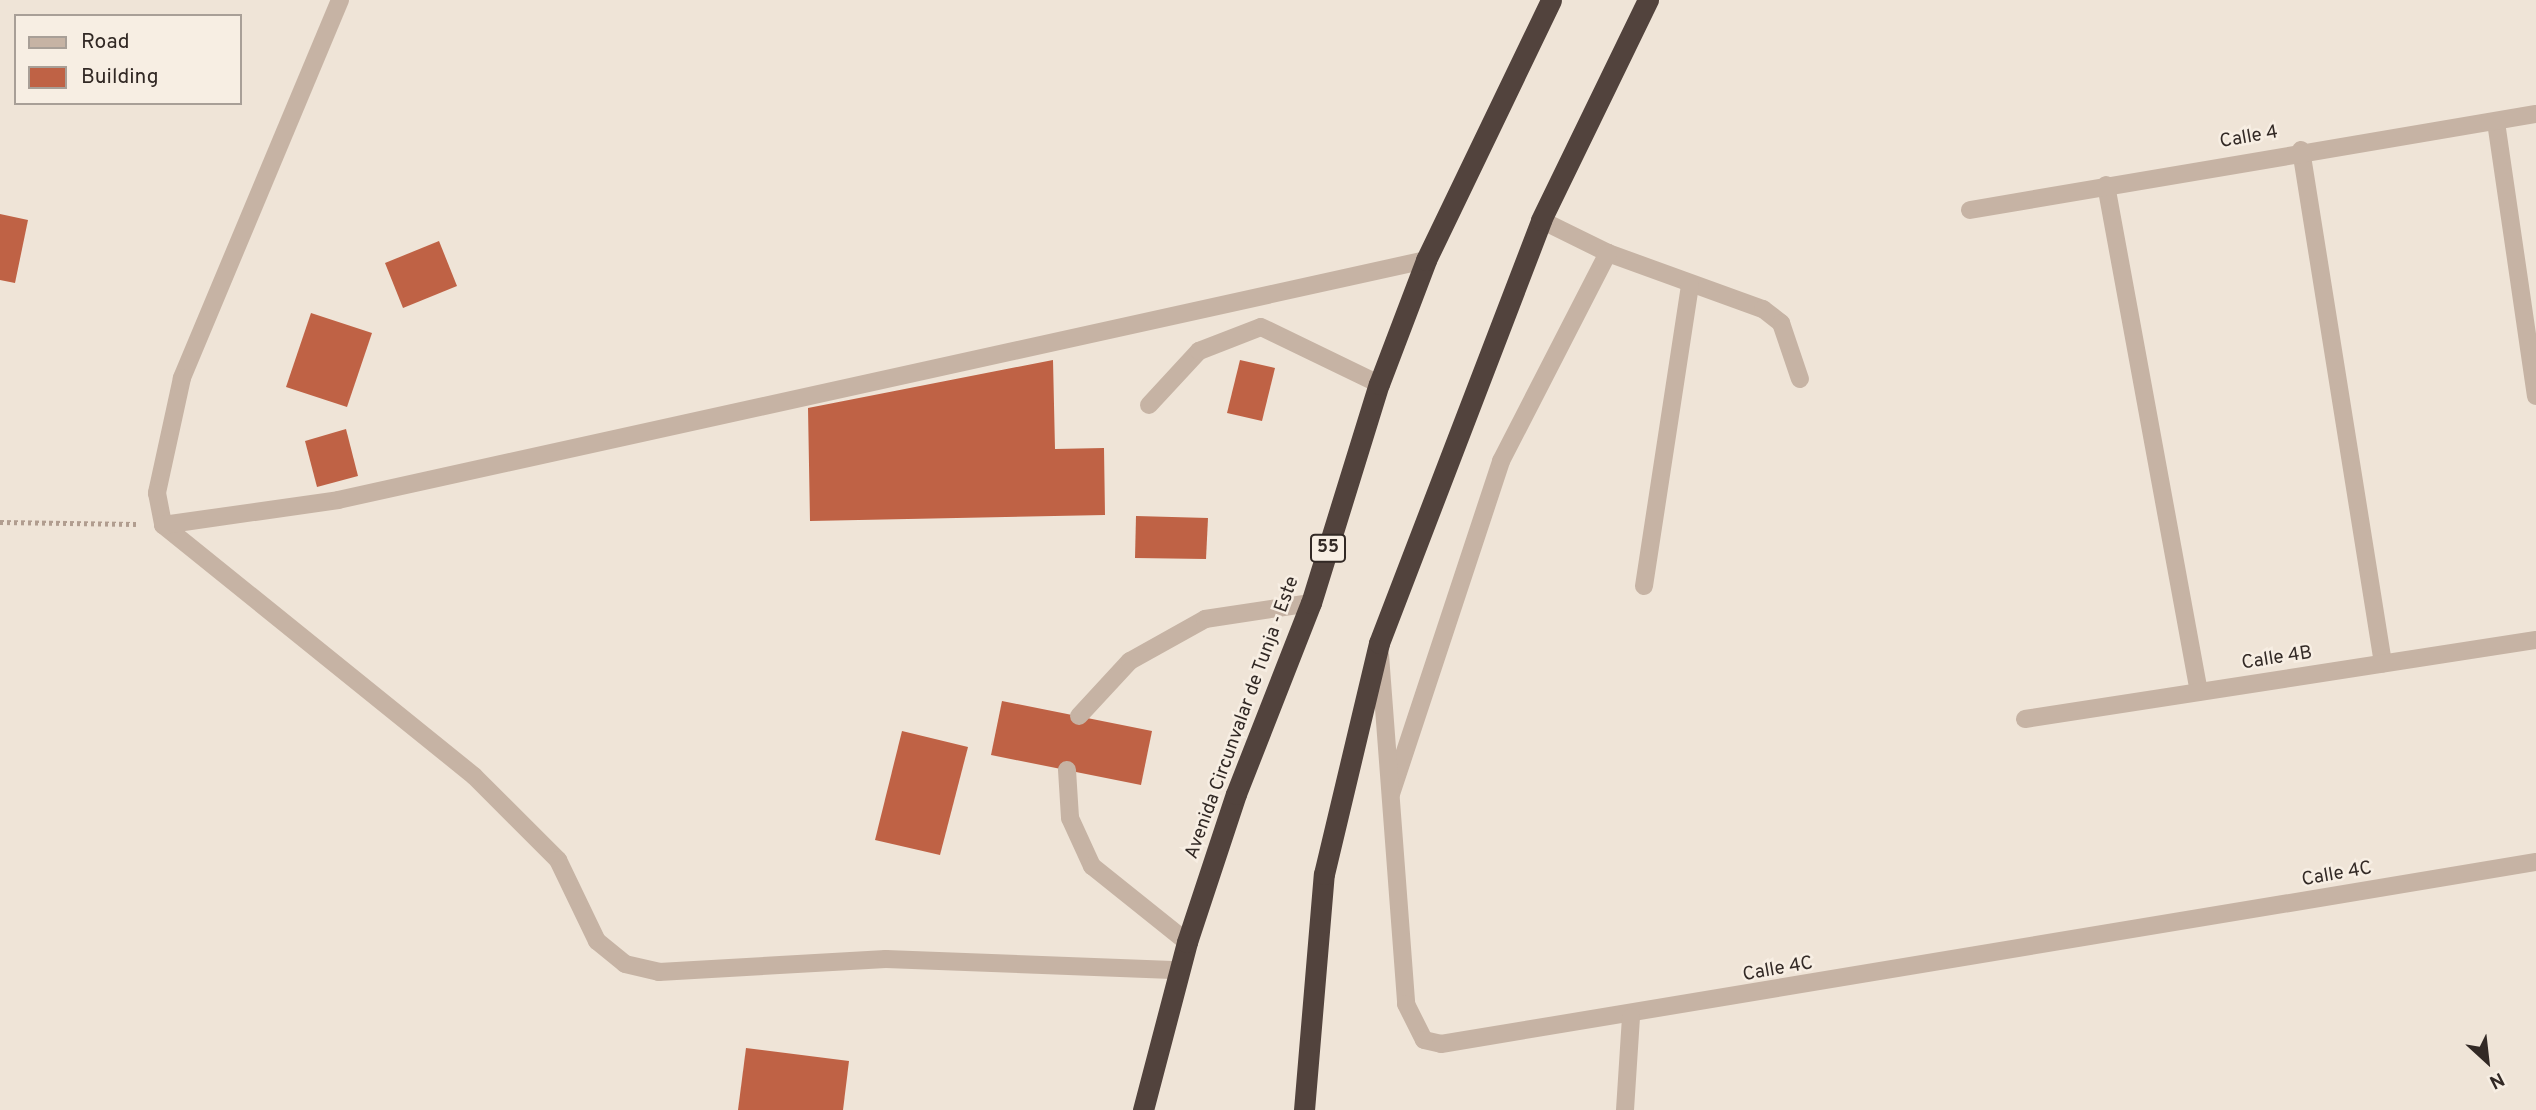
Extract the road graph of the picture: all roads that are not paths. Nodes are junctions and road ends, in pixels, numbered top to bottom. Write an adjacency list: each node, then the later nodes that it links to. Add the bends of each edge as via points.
1 (340, 0): 17 (street, via 182,378 157,494)
2 (1551, 0): 11 (highway, Avenida Circunvalar de Tunja - Este / 55)
3 (1648, 0): 9 (highway)
4 (2536, 114): 5 (street, Calle 4)
5 (2496, 122): 6 (street, Calle 4); 15 (street)
6 (2301, 150): 7 (street, Calle 4); 22 (street)
7 (2106, 185): 8 (street, Calle 4); 23 (street)
8 (1970, 210)
9 (1541, 220): 10 (street); 21 (highway)
10 (1608, 253): 12 (street); 27 (street, via 1501,461)
11 (1426, 260): 14 (highway, Avenida Circunvalar de Tunja - Este / 55); 17 (street, via 338,500)
12 (1690, 286): 13 (street, via 1762,309 1781,323); 18 (street)
13 (1800, 379)
14 (1379, 384): 16 (street, via 1261,327 1199,351); 19 (highway, Avenida Circunvalar de Tunja - Este / 55)
15 (2536, 396)
16 (1149, 405)
17 (163, 525): 30 (street, via 474,776 558,860 597,941 625,964 659,972 886,959)
18 (1644, 586)
19 (1311, 603): 24 (street, via 1205,618 1130,661); 29 (highway, Avenida Circunvalar de Tunja - Este / 55, via 1236,794)
20 (2536, 640): 22 (street, Calle 4B)
21 (1379, 643): 27 (street, Calle 4C); 33 (highway, via 1324,874)
22 (2384, 663): 23 (street, Calle 4B)
23 (2199, 692): 25 (street, Calle 4B)
24 (1079, 716)
25 (2025, 719)
26 (1067, 770): 29 (street, via 1070,818 1092,866)
27 (1390, 799): 31 (street, Calle 4C, via 1406,1004 1424,1040 1461,1044)
28 (2536, 862): 31 (street, Calle 4C)
29 (1187, 942): 30 (highway, Avenida Circunvalar de Tunja - Este / 55)
30 (1179, 970): 32 (highway, Avenida Circunvalar de Tunja - Este / 55)
31 (1631, 1017): 34 (street)
32 (1143, 1110)
33 (1304, 1110)
34 (1625, 1110)

